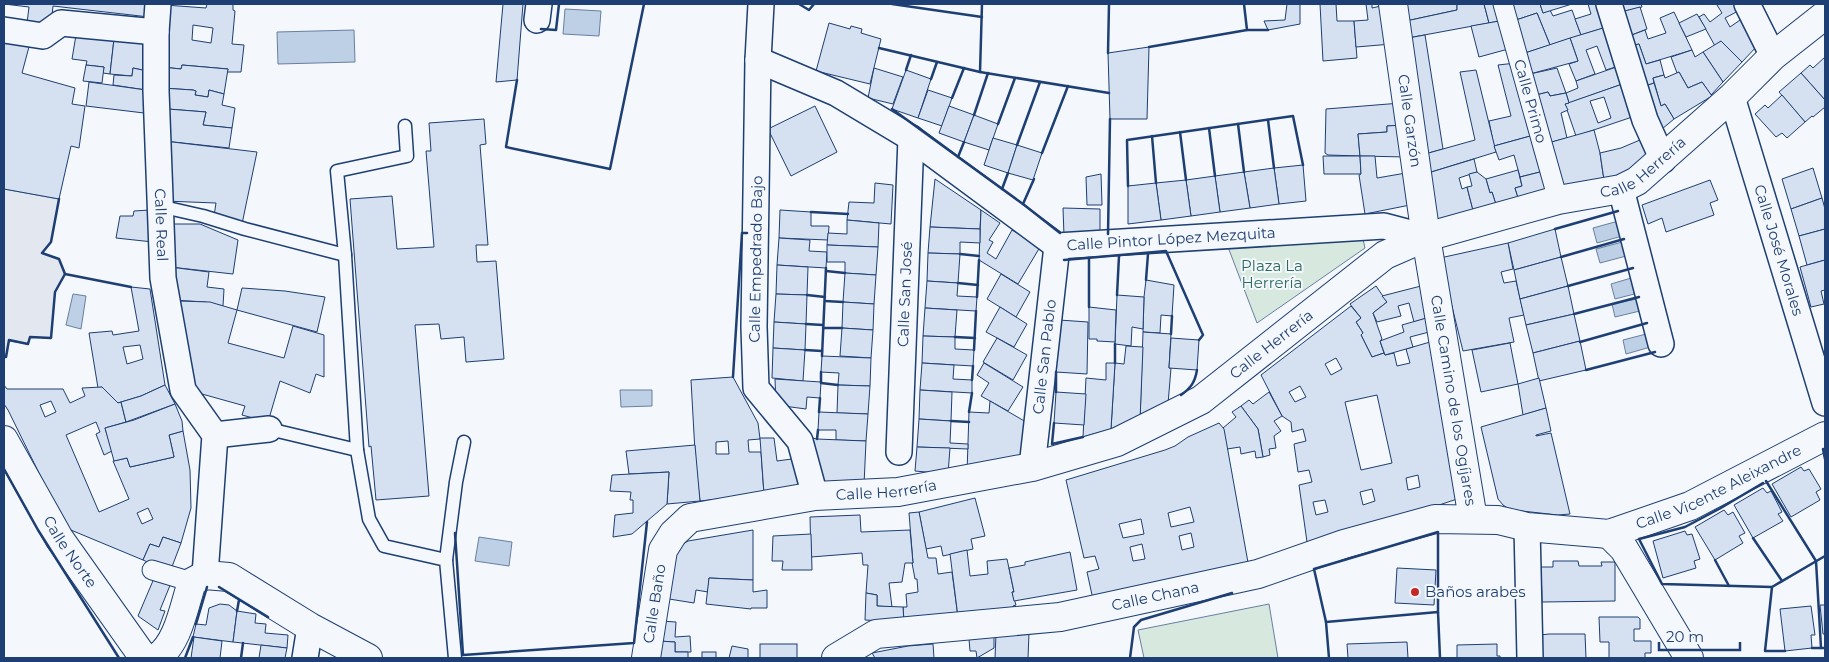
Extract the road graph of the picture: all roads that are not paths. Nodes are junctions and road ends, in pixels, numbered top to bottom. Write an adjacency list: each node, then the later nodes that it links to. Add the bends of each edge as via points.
1 (158, 4): 9 (street, Calle Real)
2 (761, 4): 11 (street, Calle Empedrado Bajo)
3 (1393, 4): 19 (street, Calle Garzón)
4 (1503, 4): 17 (street, Calle Primo)
5 (1609, 4): 15 (street, via 1645,120)
6 (1746, 4): 10 (street)
7 (1825, 15): 10 (street, Calle Herrería)
8 (4, 30): 9 (street, via 43,36 61,24)
9 (156, 32): 18 (street, Calle Real)
10 (1773, 56): 12 (street, Calle Herrería)
11 (758, 60): 14 (street, Calle Pintor López Mezquita, via 836,93); 32 (street, Calle Empedrado Bajo, via 756,388 800,442)
12 (1732, 97): 15 (street, Calle Herrería); 23 (street, Calle José Morales)
13 (405, 126): 21 (lane, via 407,156 337,171)
14 (911, 138): 20 (street, Calle Pintor López Mezquita); 30 (street, Calle San José)
15 (1663, 160): 16 (street, Calle Herrería, via 1637,181)
16 (1621, 189): 17 (street, Calle Herrería); 22 (street)
17 (1558, 200): 19 (street, Calle Herrería)
18 (159, 206): 21 (lane); 25 (street, Calle Real, via 163,278 182,390)
19 (1426, 237): 20 (street, Calle Pintor López Mezquita, via 1384,226); 31 (street, Calle Herrería, via 1384,255 1201,400 1117,442); 33 (street, Calle Camino de los Ogíjares)
20 (1057, 246): 31 (street, Calle San Pablo)
21 (345, 255): 29 (lane)
22 (1661, 344)
23 (1825, 403)
24 (269, 429): 25 (street); 29 (lane)
25 (215, 435): 39 (street)
26 (1825, 436): 35 (street, Calle Vicente Aleixandre, via 1690,506)
27 (4, 440): 41 (street, Calle Norte, via 59,538)
28 (464, 442): 37 (lane)
29 (357, 450): 37 (lane, via 368,519 384,546)
30 (899, 452)
31 (1032, 467): 32 (street, Calle Herrería, via 898,492)
32 (816, 496): 36 (street, Calle Herrería, via 690,518 673,534)
33 (1473, 519): 34 (street, Calle Camino de los Ogíjares, via 1498,520); 47 (street, Calle Chana, via 1435,519 1344,544 1258,574 1060,617 876,634)
34 (1527, 528): 35 (street, Calle Camino de los Ogíjares); 48 (street)
35 (1609, 534): 49 (street, via 1624,549)
36 (663, 550): 46 (street, Calle Baño)
37 (446, 560): 45 (lane)
38 (152, 570): 39 (street)
39 (198, 578): 40 (street, via 229,577); 42 (street, via 172,643)
40 (310, 627): 43 (street); 44 (street)
41 (144, 658)
42 (156, 658)
43 (305, 658)
44 (368, 658)
45 (455, 658)
46 (646, 658)
47 (836, 658)
48 (1530, 658)
49 (1689, 658)

